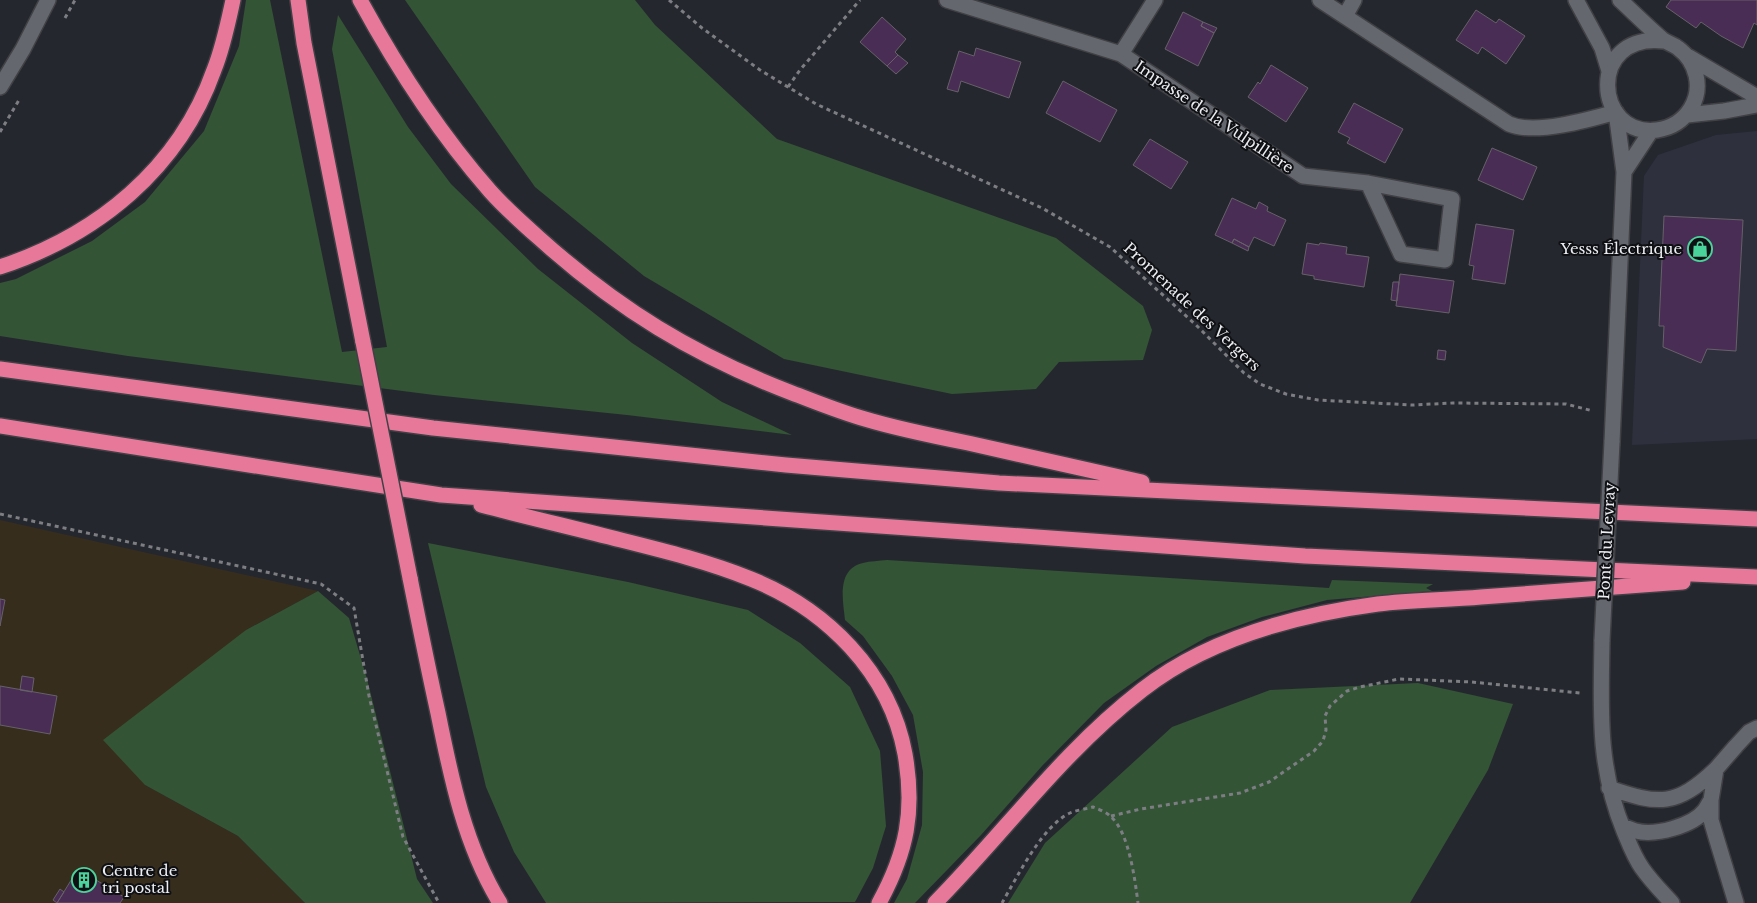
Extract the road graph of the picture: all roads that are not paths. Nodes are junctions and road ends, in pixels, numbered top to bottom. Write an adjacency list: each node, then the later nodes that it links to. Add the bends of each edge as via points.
1 (48, 0): 18 (street)
2 (233, 0): 26 (highway, via 204,94 180,138 164,159 126,199 83,230 50,248)
3 (293, 0): 14 (highway)
4 (298, 0): 14 (highway)
5 (360, 0): 29 (highway, via 414,92 492,192 578,272 617,302 680,342 759,380 865,419)
6 (947, 0): 15 (street, Impasse de la Vulpillière)
7 (1155, 0): 15 (street, Impasse de la Vulpillière)
8 (1320, 0): 12 (street)
9 (1354, 0): 12 (street)
10 (1576, 0): 17 (street, via 1602,48)
11 (1620, 0): 13 (street)
12 (1346, 16): 21 (street, via 1516,127 1532,129)
13 (1664, 41): 16 (street, via 1677,46); 17 (street, via 1650,39 1624,48)
14 (304, 43): 38 (highway, bridge, via 452,781 475,853)
15 (1122, 54): 25 (street, Impasse de la Vulpillière, via 1295,172 1310,177)
16 (1687, 56): 19 (street); 22 (street, via 1695,69 1698,85 1695,101)
17 (1609, 71): 21 (street, via 1606,87)
18 (0, 87)
19 (1757, 97)
20 (1757, 105): 22 (street)
21 (1616, 112): 23 (street, via 1625,122); 24 (street, Pont du Levray)
22 (1687, 114): 23 (street, via 1664,129)
23 (1651, 130): 24 (street)
24 (1624, 172): 35 (street, Pont du Levray, bridge, via 1602,640 1603,756)
25 (1368, 183): 25 (street, Impasse de la Vulpillière, via 1452,199 1445,260 1401,254)
26 (0, 267)
27 (0, 368): 29 (highway, via 433,428 766,463 999,483)
28 (0, 426): 30 (highway)
29 (1182, 491): 31 (highway)
30 (440, 495): 32 (highway, via 1305,556); 39 (highway, via 733,572 789,598 846,641 868,668 889,703 903,743 907,768 910,794 907,830 895,871)
31 (1757, 519)
32 (1753, 577): 40 (highway, via 1379,604 1306,616 1248,634 1192,657 1144,688 1106,719 1049,776)
33 (1757, 728): 34 (street, via 1749,732)
34 (1716, 769): 35 (street, via 1698,786 1659,801 1641,799); 36 (street)
35 (1609, 788): 37 (street, Pont du Levray)
36 (1711, 800): 37 (street, via 1696,818 1674,828 1646,833); 42 (street, via 1714,828)
37 (1622, 826): 41 (street, Pont du Levray, via 1642,868)
38 (500, 903)
39 (879, 903)
40 (934, 903)
41 (1672, 903)
42 (1736, 903)

